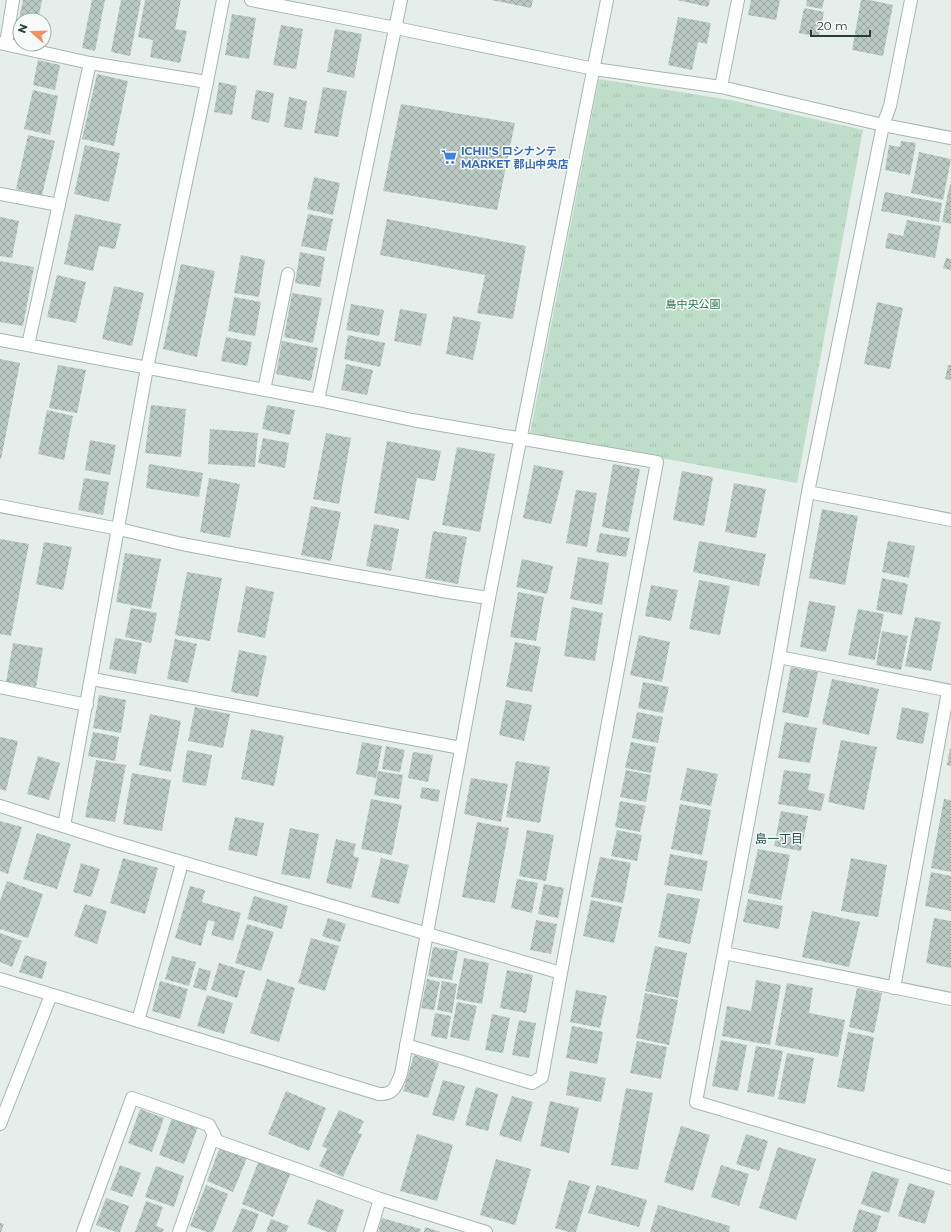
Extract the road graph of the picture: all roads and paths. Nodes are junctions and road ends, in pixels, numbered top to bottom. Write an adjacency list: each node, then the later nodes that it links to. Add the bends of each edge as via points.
1 (13, 0): 9 (street)
2 (223, 0): 12 (street)
3 (251, 0): 8 (street)
4 (401, 0): 8 (street)
5 (607, 0): 11 (street)
6 (738, 0): 13 (street)
7 (911, 0): 14 (street, via 890,106)
8 (396, 28): 11 (street); 23 (street)
9 (3, 44): 10 (street)
10 (90, 63): 12 (street); 17 (street)
11 (594, 69): 13 (street); 24 (street)
12 (207, 82): 21 (street)
13 (721, 87): 14 (street)
14 (883, 125): 15 (street); 25 (street)
15 (951, 138)
16 (0, 194): 17 (street)
17 (59, 205): 20 (street)
18 (288, 274): 22 (street)
19 (0, 340): 20 (street)
20 (28, 345): 21 (street)
21 (148, 368): 22 (street); 28 (street)
22 (264, 390): 23 (street)
23 (318, 400): 24 (street)
24 (521, 439): 29 (street); 41 (street, via 656,462)
25 (808, 492): 27 (street); 30 (street)
26 (0, 506): 28 (street)
27 (951, 520)
28 (119, 529): 29 (street, via 182,544); 31 (street)
29 (489, 598): 35 (street)
30 (779, 657): 33 (street); 40 (street)
31 (92, 679): 34 (street); 35 (street)
32 (0, 687): 34 (street)
33 (950, 691): 43 (street)
34 (87, 704): 37 (street)
35 (461, 748): 39 (street)
36 (0, 806): 37 (street)
37 (64, 826): 38 (street)
38 (182, 862): 39 (street); 46 (street)
39 (427, 935): 41 (street); 47 (street)
40 (724, 953): 43 (street); 50 (street, via 696,1102)
41 (561, 973): 47 (street, via 542,1077 532,1083)
42 (0, 979): 44 (street)
43 (894, 988): 45 (street)
44 (51, 995): 46 (street); 48 (street)
45 (951, 999)
46 (138, 1021): 47 (street, via 379,1094 386,1094 394,1089 401,1074)
47 (406, 1045)
48 (0, 1124)
49 (214, 1134): 51 (street, via 217,1141); 52 (street, via 209,1125 132,1098); 53 (street)
50 (951, 1178)
51 (380, 1198): 54 (street); 55 (street)
52 (83, 1232)
53 (179, 1232)
54 (370, 1232)
55 (486, 1232)

